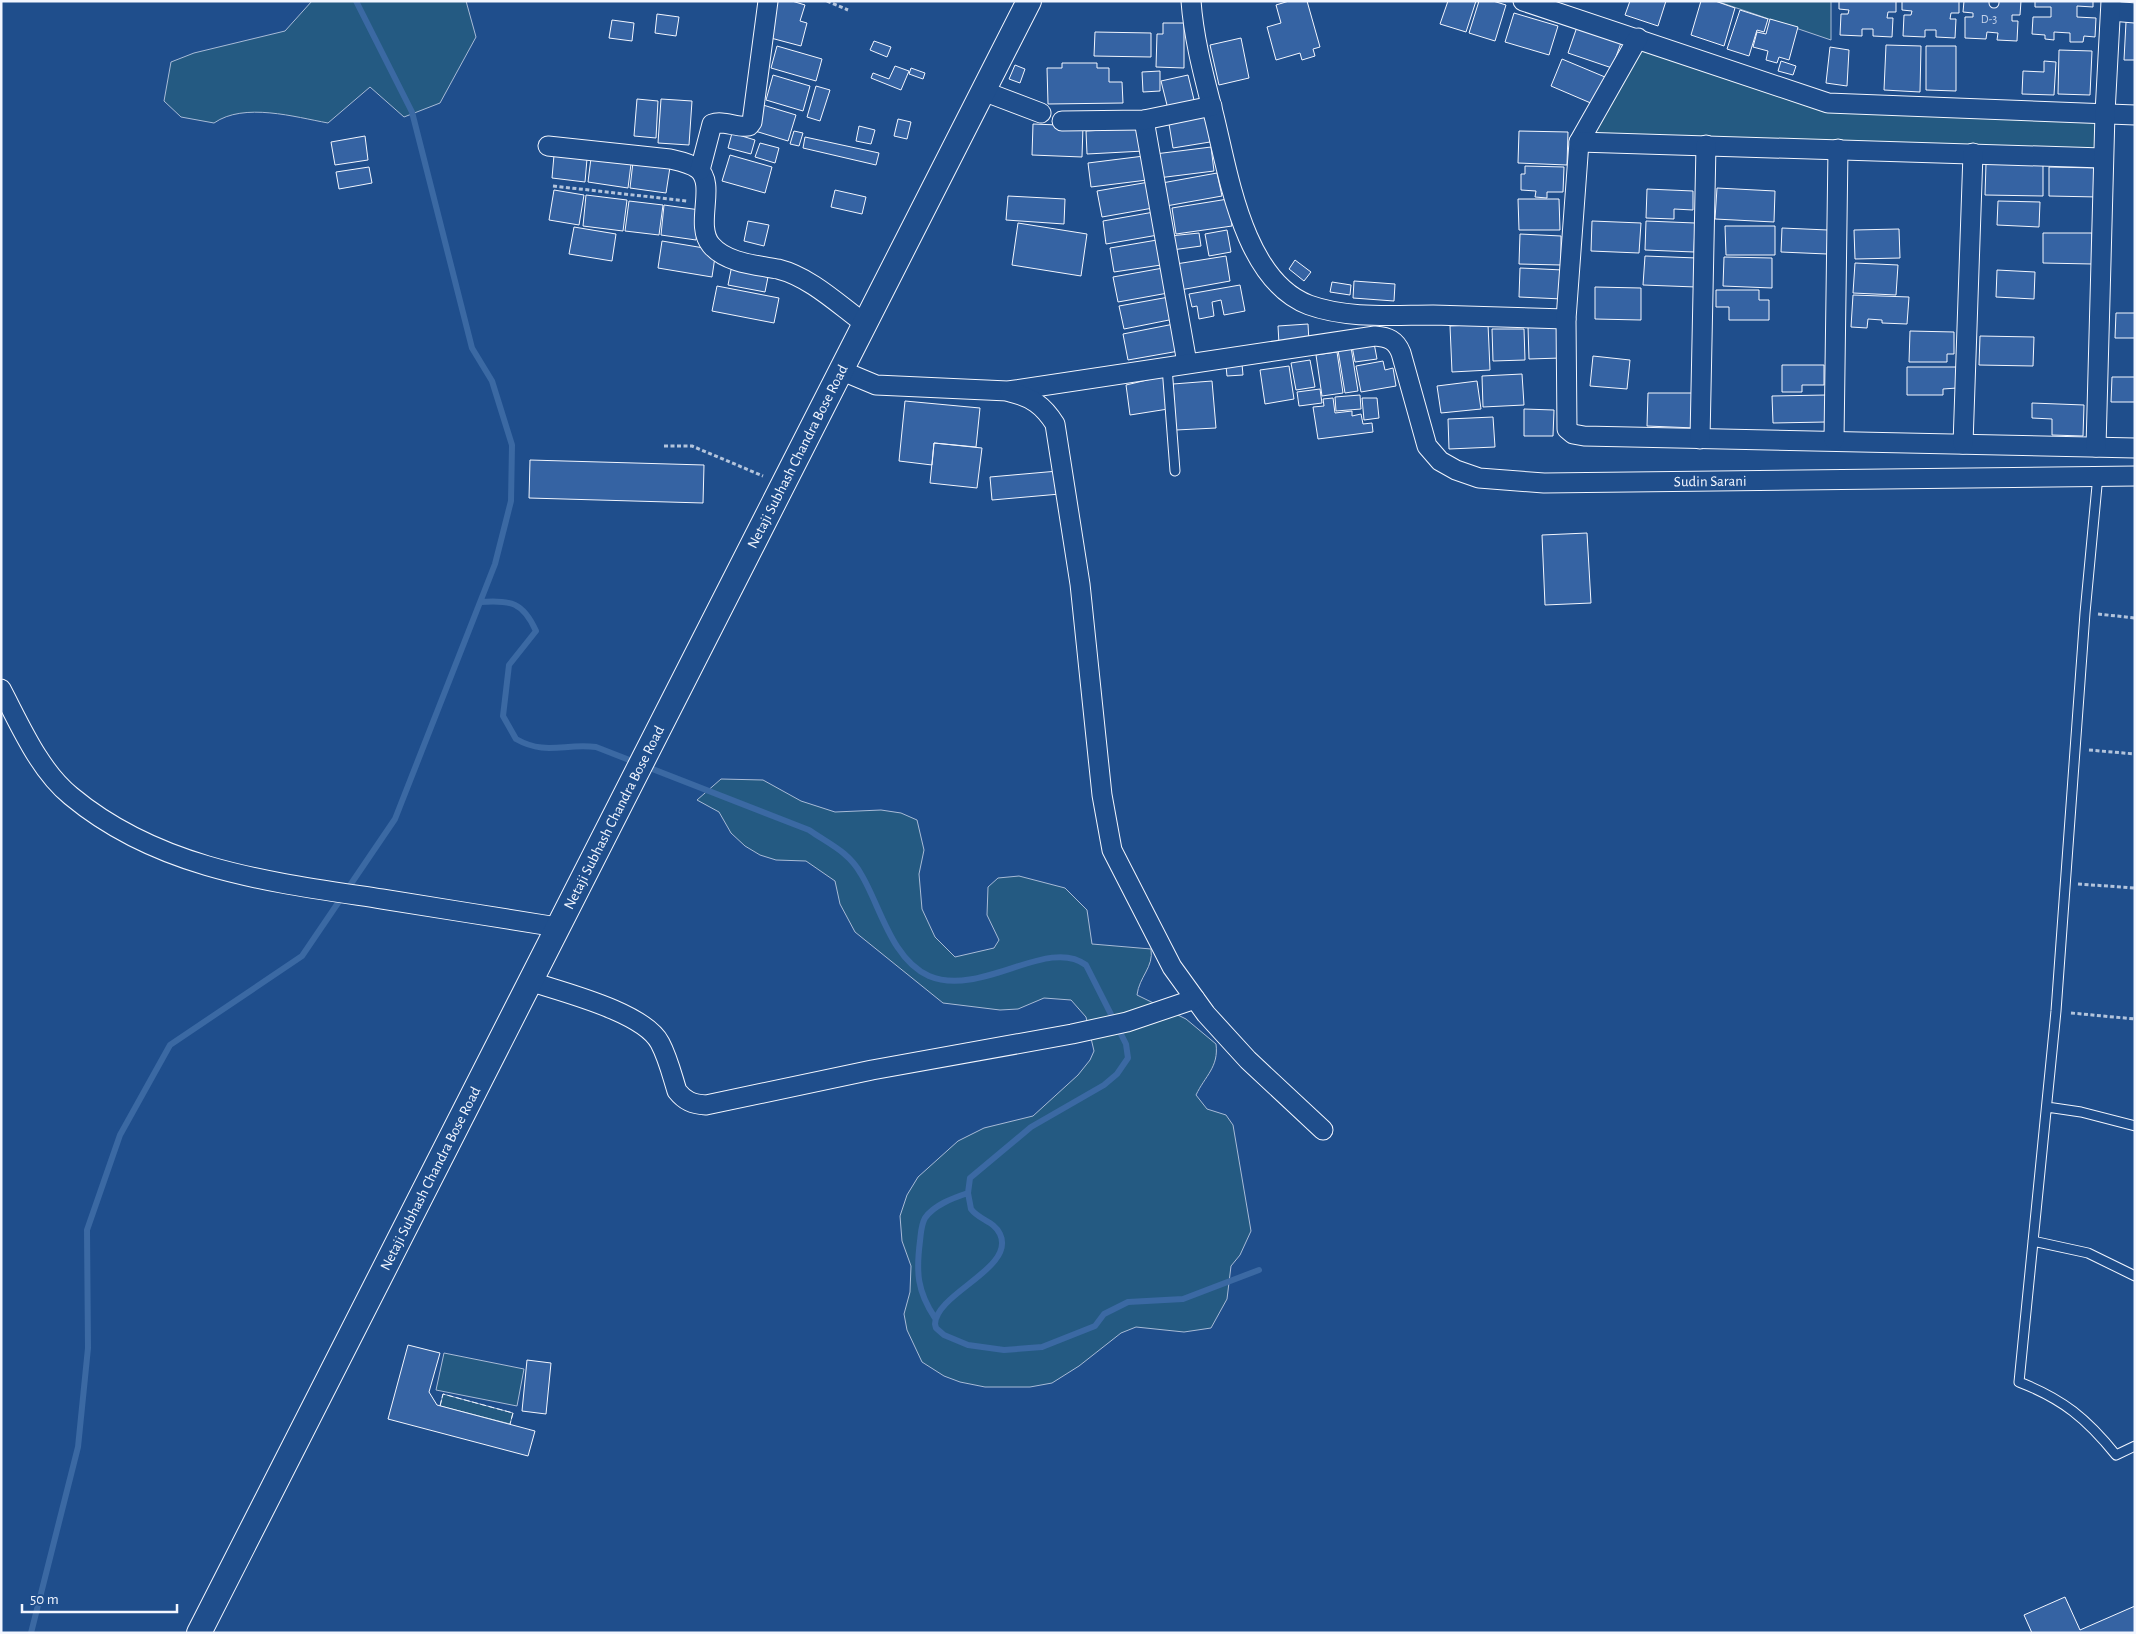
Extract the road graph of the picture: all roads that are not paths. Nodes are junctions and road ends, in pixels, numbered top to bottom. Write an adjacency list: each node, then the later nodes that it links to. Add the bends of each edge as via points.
1 (768, 1): 21 (street, via 752,122 741,127 712,124)
2 (1028, 1): 8 (street, Netaji Subhash Chandra Bose Road)
3 (1191, 1): 9 (street, via 1193,32)
4 (1523, 1): 7 (street)
5 (2111, 6): 6 (street); 11 (street)
6 (2135, 13)
7 (1638, 38): 11 (street, via 1828,103); 15 (street)
8 (983, 91): 10 (street); 23 (street, Netaji Subhash Chandra Bose Road)
9 (1212, 106): 13 (street); 22 (street, via 1236,203 1252,244 1276,281 1290,295 1309,305 1373,315)
10 (1041, 113)
11 (2105, 113): 12 (street); 20 (street)
12 (2135, 115)
13 (1144, 120): 14 (street); 24 (street)
14 (1062, 121)
15 (1579, 142): 16 (street); 22 (street)
16 (1706, 145): 18 (street); 30 (street)
17 (548, 146): 21 (street, via 670,159)
18 (1838, 149): 19 (street); 31 (street)
19 (1973, 153): 20 (street); 32 (street)
20 (2103, 158): 33 (street)
21 (700, 170): 23 (street, via 704,179 704,232 711,246 731,258 796,275)
22 (1566, 319): 30 (street, via 1567,430 1584,436)
23 (864, 323): 26 (street, Netaji Subhash Chandra Bose Road)
24 (1187, 363): 25 (street); 36 (street, Sudin Sarani, via 1374,336 1390,339 1399,347 1427,446 1456,470 1479,478 1544,484)
25 (1167, 366): 27 (street); 35 (lane)
26 (840, 370): 28 (street, via 876,385); 39 (street, Netaji Subhash Chandra Bose Road)
27 (1050, 385): 28 (street); 29 (street)
28 (1008, 391): 29 (street, via 1028,396 1044,408)
29 (1055, 424): 41 (street, via 1080,584 1102,795 1112,850 1172,967)
30 (1700, 439): 31 (street)
31 (1834, 440): 32 (street)
32 (1963, 444): 33 (street)
33 (2094, 447): 34 (street); 36 (street)
34 (2135, 448)
35 (1175, 471)
36 (2095, 476): 37 (street, Sudin Sarani); 42 (lane)
37 (2135, 476)
38 (1, 689): 39 (street, via 44,768 70,796 114,826 160,851 208,868 297,886)
39 (557, 927): 40 (street, Netaji Subhash Chandra Bose Road)
40 (529, 982): 41 (street, via 618,1011 640,1023 660,1042 681,1096 689,1102 706,1105 1127,1022); 48 (street, Netaji Subhash Chandra Bose Road, via 359,1324)
41 (1196, 999): 44 (street, via 1248,1060)
42 (2047, 1107): 43 (lane); 45 (lane)
43 (2135, 1126)
44 (1322, 1130)
45 (2033, 1241): 46 (lane, via 2088,1253); 47 (lane, via 2019,1382 2072,1408 2093,1426 2116,1455)
46 (2135, 1276)
47 (2135, 1446)
48 (199, 1633)

